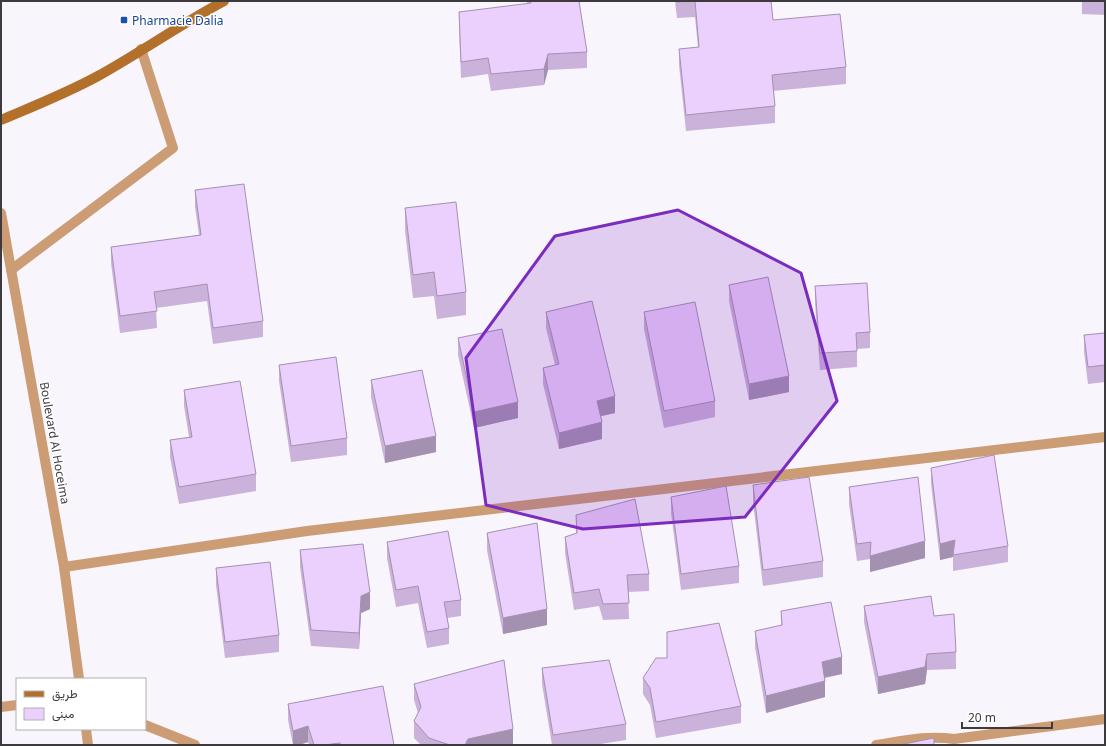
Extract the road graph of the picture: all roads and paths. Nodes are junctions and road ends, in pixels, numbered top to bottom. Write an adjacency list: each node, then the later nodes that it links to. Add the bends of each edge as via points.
1 (224, 1): 2 (main road)
2 (142, 50): 3 (main road, via 92,78); 5 (street, via 173,148)
3 (1, 120)
4 (1, 213): 5 (street, Boulevard Al Hoceima)
5 (11, 270): 7 (street, Boulevard Al Hoceima)
6 (1105, 437): 7 (street, via 315,530)
7 (64, 567): 8 (street, Boulevard Al Hoceima)
8 (79, 678)
9 (16, 705): 10 (street)
10 (1, 707)
11 (1105, 719): 14 (street)
12 (146, 724): 16 (street)
13 (86, 730): 15 (street)
14 (958, 742): 17 (street, via 941,737 923,737)
15 (88, 745)
16 (195, 745)
17 (876, 745)

